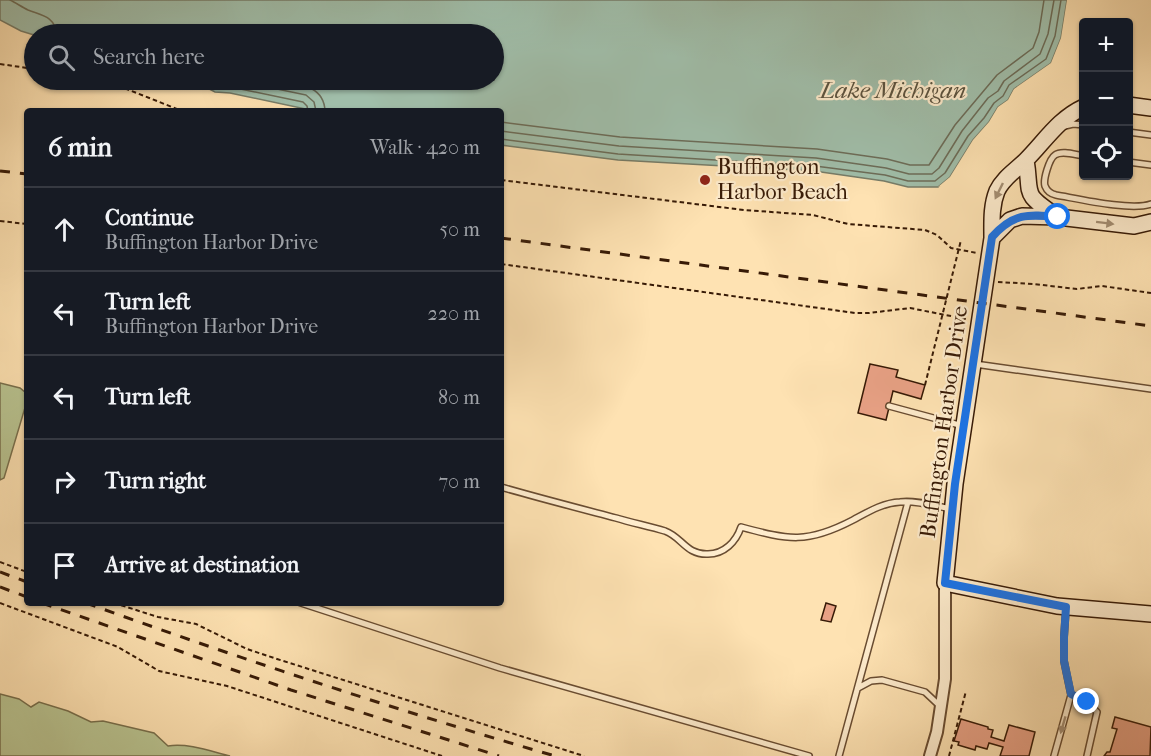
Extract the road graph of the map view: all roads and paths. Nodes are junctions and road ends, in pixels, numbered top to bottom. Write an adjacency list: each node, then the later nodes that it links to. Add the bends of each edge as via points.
1 (0, 64): 2 (path)
2 (24, 68)
3 (129, 90): 5 (path)
4 (1133, 106): 6 (street)
5 (174, 108)
6 (1151, 108)
7 (1079, 109): 11 (street, Buffington Harbor Drive)
8 (1079, 125): 11 (lane, via 1066,125)
9 (1133, 133): 10 (lane)
10 (1151, 135)
11 (1043, 140): 12 (lane); 14 (street, Buffington Harbor Drive)
12 (1055, 155): 13 (lane); 18 (lane, via 1044,184 1052,194 1130,206)
13 (1079, 155)
14 (1026, 160): 19 (street, via 1030,194); 23 (street, Buffington Harbor Drive, one-way to 23, via 998,189)
15 (1133, 163): 16 (lane)
16 (1151, 165)
17 (504, 180): 25 (path, via 813,215 848,224 925,230 951,248)
18 (1151, 204)
19 (1058, 217): 21 (street, one-way to 21, via 1134,226); 23 (street, via 1022,216 1010,220)
20 (0, 221): 22 (path)
21 (1151, 222)
22 (24, 224)
23 (992, 237): 25 (street, Buffington Harbor Drive)
24 (961, 240): 31 (path, bridge)
25 (990, 255): 27 (street, Buffington Harbor Drive)
26 (504, 264): 29 (path, via 855,313 920,308)
27 (986, 281): 28 (path, via 1077,290 1102,286); 29 (street, Buffington Harbor Drive)
28 (1151, 293)
29 (981, 322): 30 (street, Buffington Harbor Drive)
30 (973, 364): 32 (lane); 34 (street, Buffington Harbor Drive)
31 (925, 385)
32 (1151, 388)
33 (889, 406): 34 (lane)
34 (964, 426): 37 (street, Buffington Harbor Drive)
35 (504, 489): 36 (lane, via 666,531 689,549 709,554 729,546 741,527 781,538 807,538 836,529 878,507)
36 (908, 502): 37 (lane); 46 (lane)
37 (952, 509): 40 (street, Buffington Harbor Drive)
38 (0, 562): 39 (path)
39 (24, 571)
40 (945, 583): 44 (street); 49 (street, Buffington Harbor Drive, via 945,679)
41 (0, 603): 50 (path, via 118,647 159,671 227,686)
42 (123, 606): 51 (path, via 196,624 277,659)
43 (310, 606): 52 (lane, via 506,669)
44 (1066, 607): 45 (street); 48 (lane, via 1064,661)
45 (1151, 614)
46 (857, 690): 49 (lane, via 871,681 882,680 925,692); 53 (lane)
47 (966, 691): 55 (path)
48 (1071, 694): 56 (lane, one-way to 56); 57 (lane, via 1097,712)
49 (941, 706): 54 (street, Buffington Harbor Drive)
50 (442, 756)
51 (584, 756)
52 (809, 756)
53 (839, 756)
54 (930, 756)
55 (949, 756)
56 (1054, 756)
57 (1087, 756)

